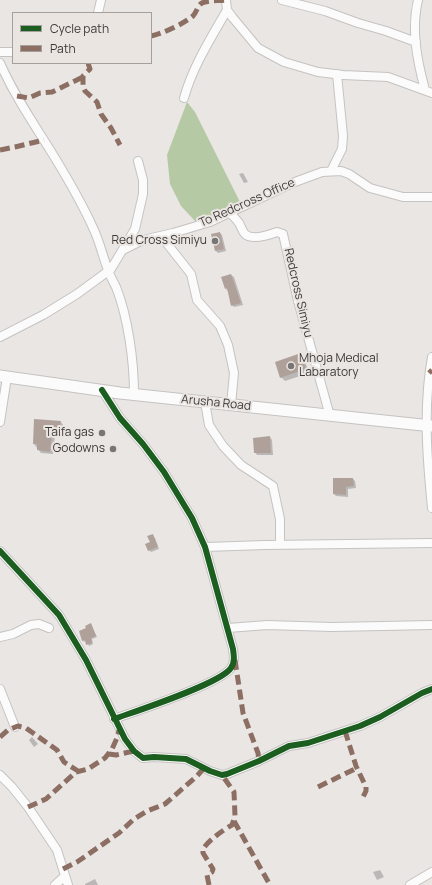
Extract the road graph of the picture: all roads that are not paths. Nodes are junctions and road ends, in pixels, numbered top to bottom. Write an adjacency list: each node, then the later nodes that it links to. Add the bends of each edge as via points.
1 (101, 0): 6 (street)
2 (226, 0): 5 (street)
3 (282, 0): 7 (street, via 325,11)
4 (418, 0): 7 (street, via 414,24)
5 (228, 10): 11 (street, via 258,48 284,62 318,72); 13 (street, via 189,81)
6 (98, 12)
7 (416, 42): 12 (street, via 418,65)
8 (0, 52): 9 (street)
9 (12, 52)
10 (0, 64): 20 (street, via 15,94 82,206 102,251)
11 (337, 74): 12 (street, via 388,77); 15 (street, via 343,136 342,149)
12 (428, 92)
13 (184, 98)
14 (138, 161): 19 (street, via 143,180 143,194 135,228)
15 (331, 171): 16 (street, To Redcross Office, via 350,174 370,188 403,197); 17 (street, To Redcross Office, via 295,182)
16 (432, 197)
17 (230, 213): 18 (street, To Redcross Office, via 210,222); 28 (street, Redcross Simiyu, via 248,236 277,232 284,234 298,301)
18 (161, 236): 19 (street, To Redcross Office, via 143,240); 27 (street, via 191,274 197,300 220,326 228,345 234,373)
19 (122, 250): 20 (street)
20 (108, 272): 21 (street, via 43,315); 25 (street, via 116,286 124,315)
21 (0, 336)
22 (432, 357): 30 (street, via 429,373)
23 (4, 376): 24 (main road, Arusha Road); 29 (street)
24 (102, 390): 25 (main road, Arusha Road); 34 (street, via 120,418 164,472 192,518)
25 (134, 394): 26 (main road, Arusha Road)
26 (205, 402): 27 (main road, Arusha Road); 33 (street, via 209,425 223,446 241,465 274,486 280,519)
27 (231, 405): 28 (main road, Arusha Road)
28 (330, 416): 30 (main road, Arusha Road)
29 (0, 422)
30 (429, 425): 31 (street)
31 (432, 508)
32 (432, 543): 33 (street)
33 (280, 545): 34 (street)
34 (205, 547): 38 (street)
35 (0, 551): 42 (street, via 59,614 86,660)
36 (432, 625): 38 (street, via 267,625)
37 (49, 628): 39 (street, via 38,624 31,625)
38 (228, 628): 42 (street, via 234,658 230,669 212,681)
39 (0, 637)
40 (0, 689): 43 (street)
41 (432, 689): 42 (street, via 352,729 308,744 289,746 239,770 222,775 186,759 143,758 129,746)
42 (114, 719)
43 (15, 727)
44 (0, 775): 46 (street, via 28,807 57,850)
45 (432, 872): 49 (street)
46 (65, 876): 47 (street); 48 (street)
47 (55, 885)
48 (68, 885)
49 (410, 885)

